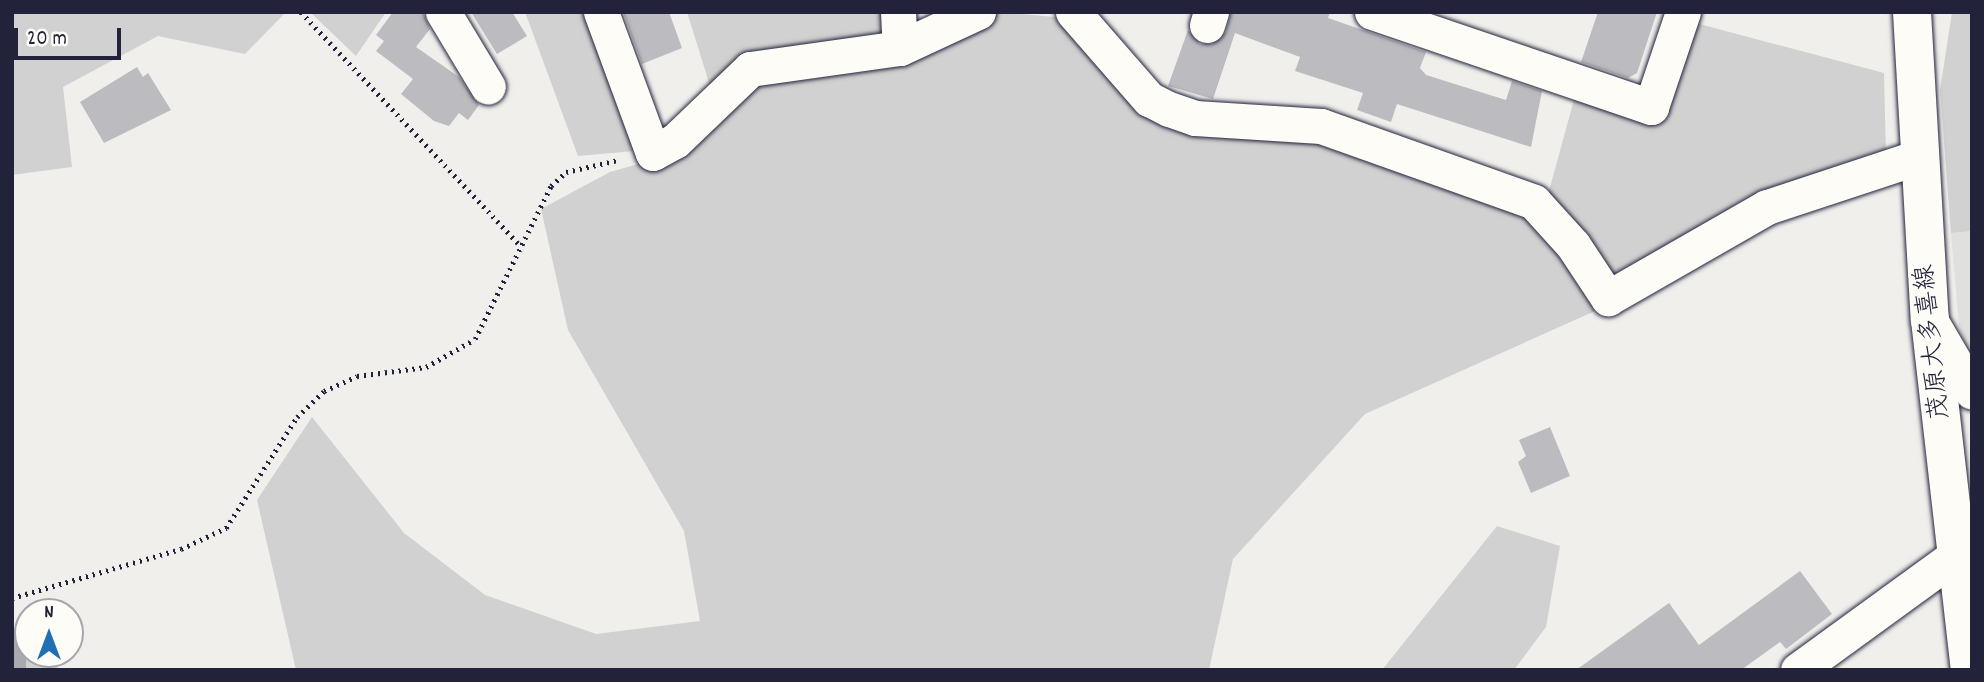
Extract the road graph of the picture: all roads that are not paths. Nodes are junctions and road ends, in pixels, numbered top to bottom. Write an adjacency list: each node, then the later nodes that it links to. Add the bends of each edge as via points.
1 (443, 12): 10 (street)
2 (601, 12): 9 (street, via 653,153 675,141 750,69)
3 (898, 12): 9 (street)
4 (978, 12): 9 (street)
5 (1073, 12): 11 (street, via 1149,99 1169,109 1195,118 1321,126 1534,202 1573,245 1608,298 1767,207)
6 (1372, 12): 7 (street, via 1651,107)
7 (1683, 12)
8 (1912, 12): 11 (main road, 茂原大多喜線)
9 (900, 48)
10 (488, 87)
11 (1918, 158): 12 (main road, 茂原大多喜線)
12 (1930, 320): 13 (street, via 1967,374); 14 (main road, 茂原大多喜線)
13 (1972, 392)
14 (1956, 555): 15 (street); 16 (main road, 茂原大多喜線)
15 (1798, 670)
16 (1970, 670)

